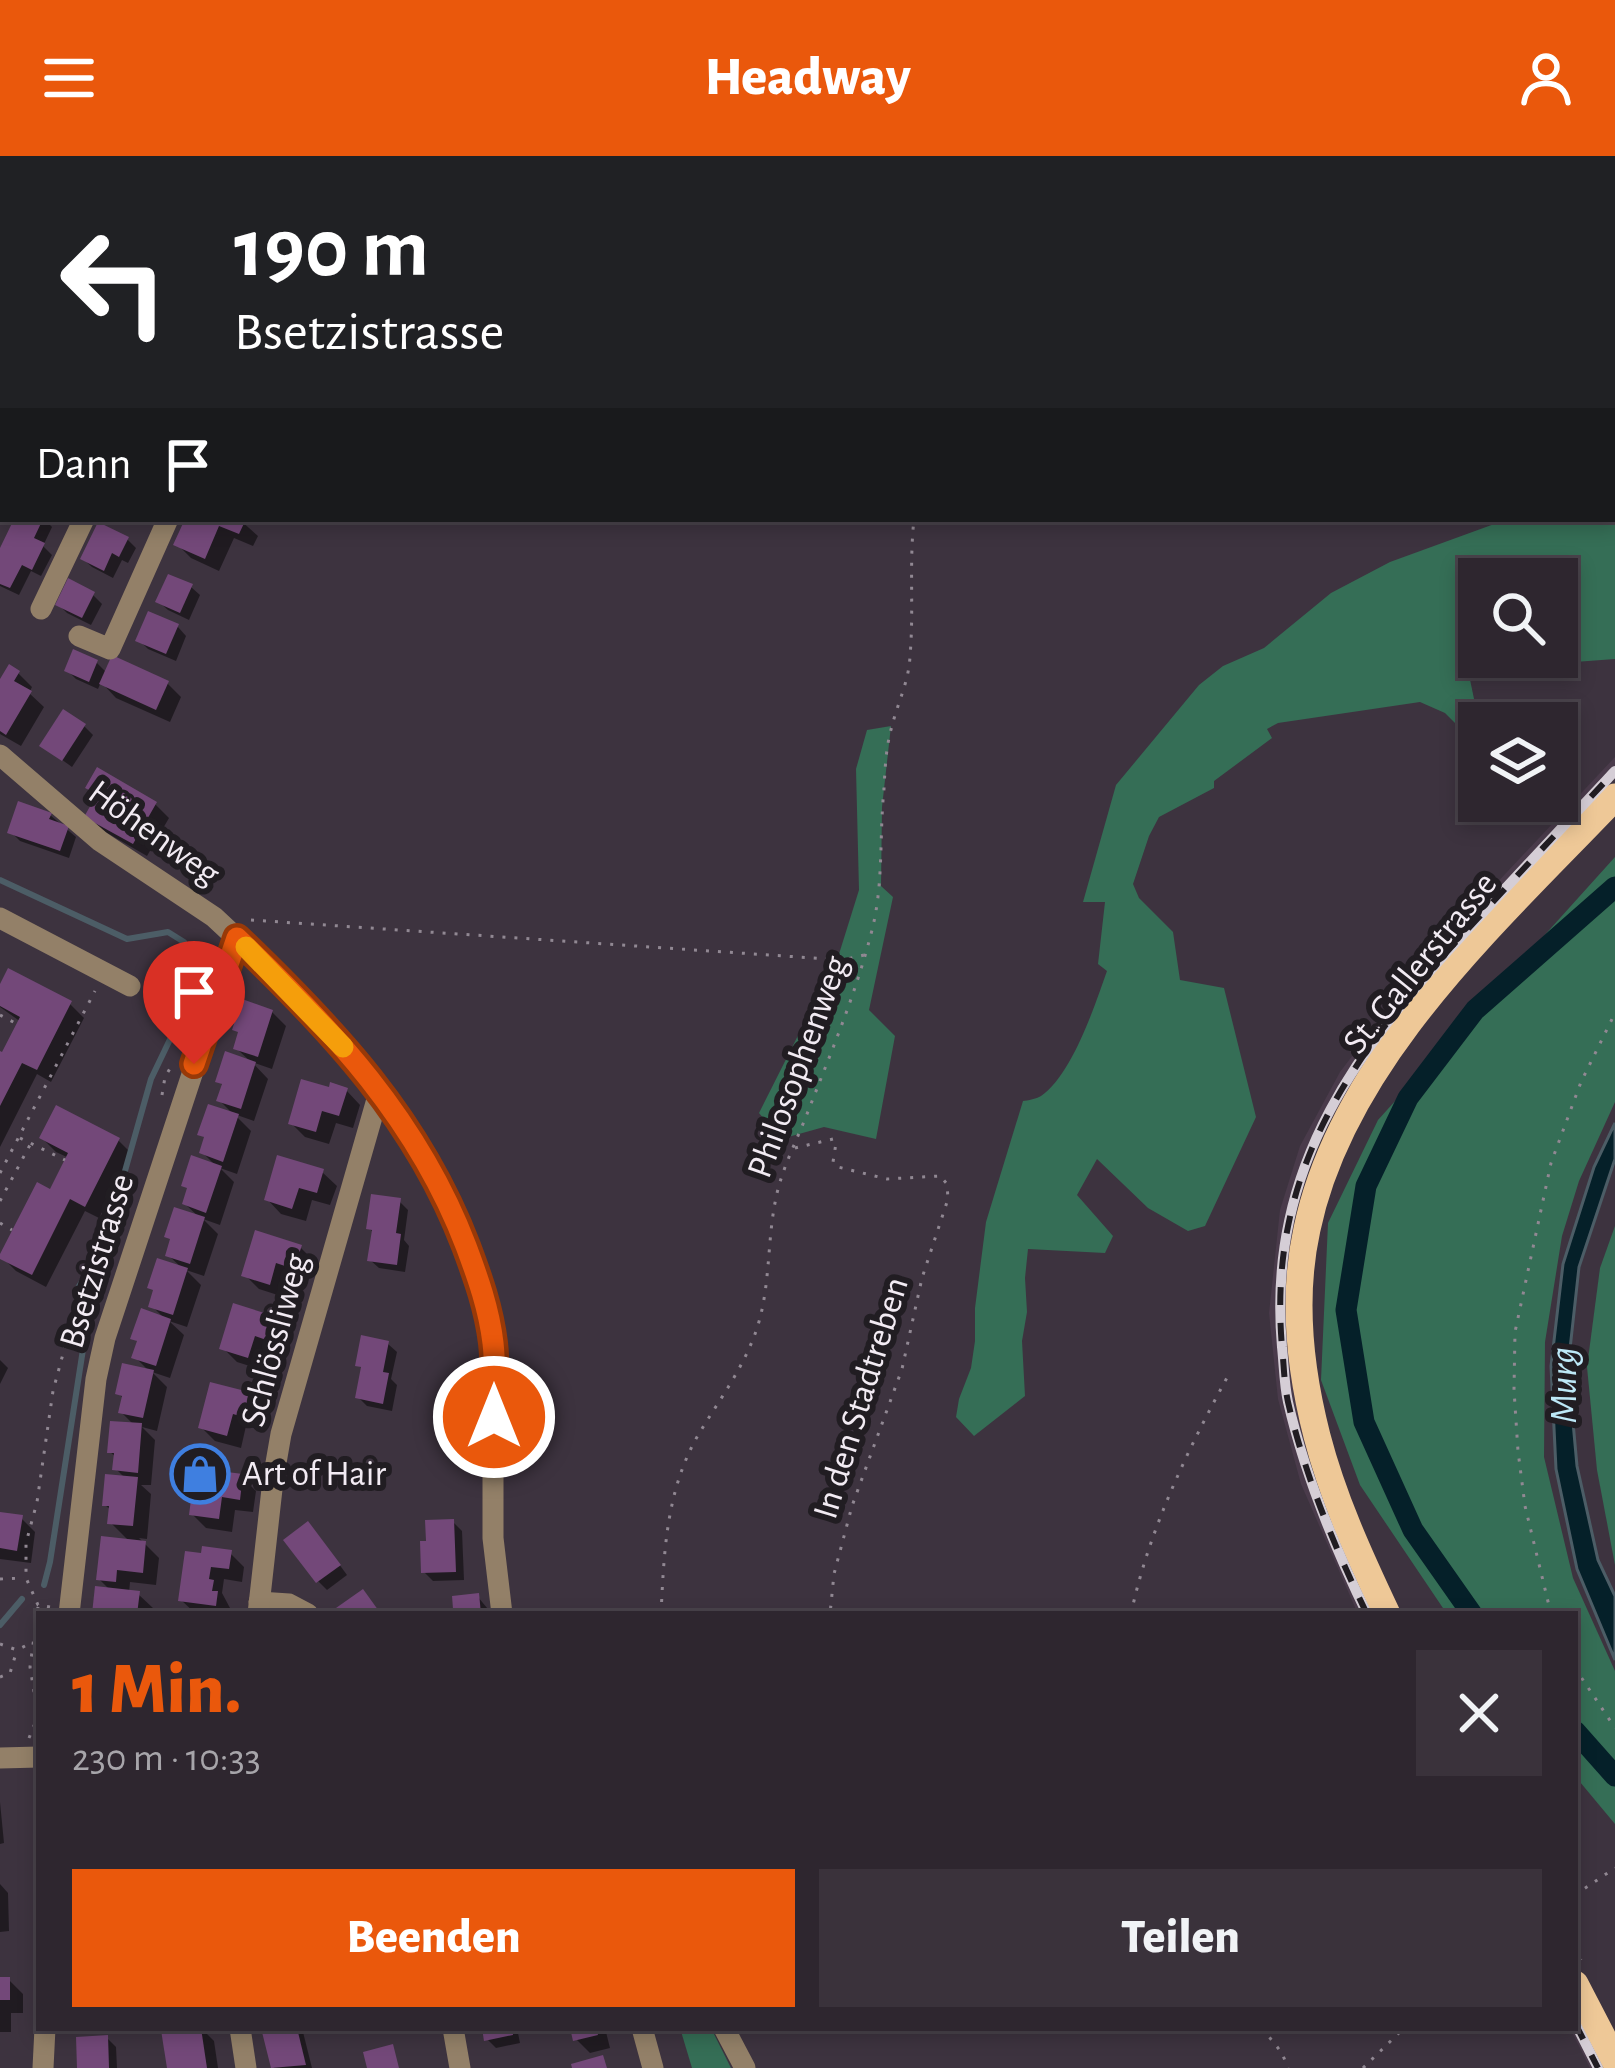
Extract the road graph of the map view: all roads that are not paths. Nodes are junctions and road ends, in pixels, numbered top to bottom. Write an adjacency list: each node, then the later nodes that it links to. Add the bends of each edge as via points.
1 (82, 522): 3 (street)
2 (167, 522): 4 (street, via 110,649)
3 (40, 609)
4 (79, 636)
5 (0, 755): 8 (street, Höhenweg, via 100,841)
6 (1615, 796): 15 (main road, St. Gallerstrasse, via 1404,1031 1345,1124 1306,1229 1305,1382 1331,1483)
7 (0, 918): 9 (street)
8 (237, 938): 10 (street, Höhenweg); 12 (street, Bsetzistrasse, via 105,1338)
9 (130, 986)
10 (380, 1089): 11 (street, Schlössliweg, via 281,1434); 14 (street, Höhenweg, via 433,1172 488,1315)
11 (259, 1608): 13 (street, via 289,1604)
12 (69, 1611)
13 (302, 1611)
14 (502, 1611)
15 (1386, 1611)
16 (34, 1747): 17 (street)
17 (0, 1758)
18 (1578, 1990): 24 (main road)
19 (45, 2031): 25 (street)
20 (240, 2031): 26 (street)
21 (454, 2031): 27 (street)
22 (643, 2031): 28 (street)
23 (726, 2031): 29 (street)
24 (1615, 2061)
25 (44, 2068)
26 (246, 2068)
27 (460, 2068)
28 (653, 2068)
29 (745, 2068)

